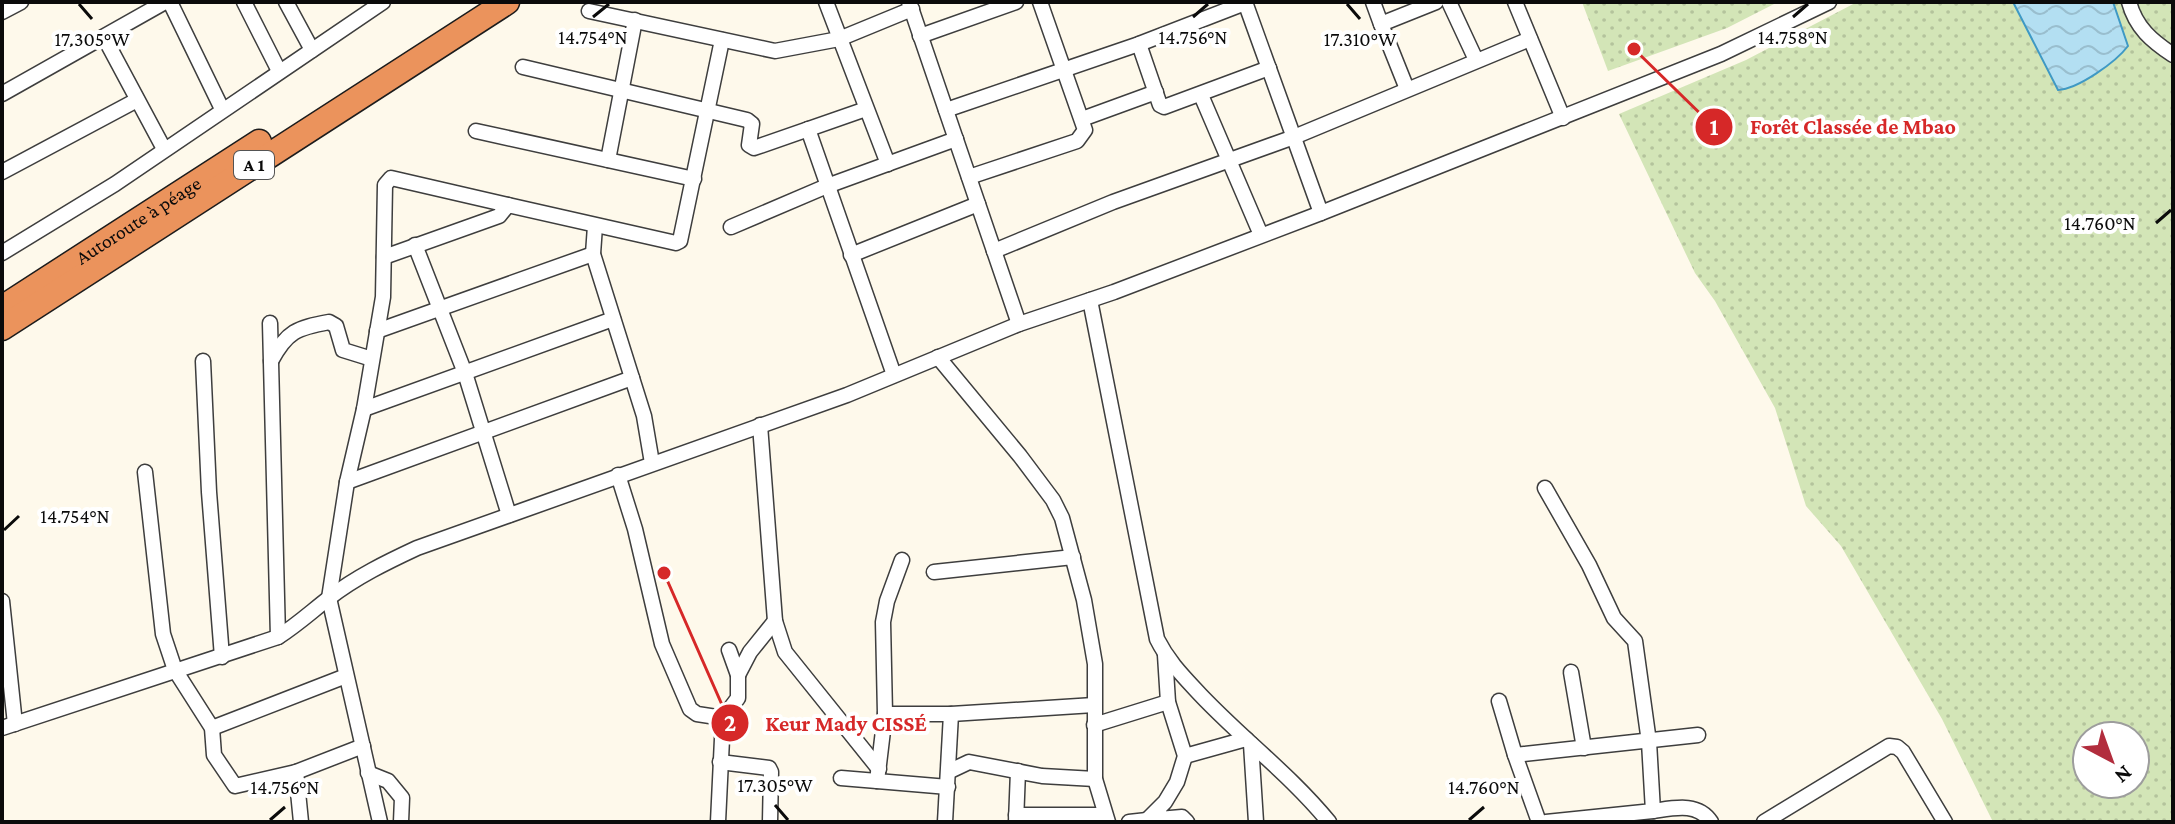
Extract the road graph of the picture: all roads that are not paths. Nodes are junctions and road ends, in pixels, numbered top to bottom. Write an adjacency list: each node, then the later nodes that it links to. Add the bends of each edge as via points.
1 (21, 2): 19 (street)
2 (167, 2): 25 (street); 43 (street)
3 (244, 2): 36 (street)
4 (286, 2): 30 (street)
5 (383, 2): 20 (street)
6 (477, 2): 74 (highway, Autoroute à péage / A 1)
7 (507, 2): 79 (highway, A 1)
8 (826, 2): 26 (street)
9 (1016, 2): 24 (street)
10 (1040, 2): 35 (street)
11 (1245, 2): 29 (street); 34 (street)
12 (1373, 2): 23 (street)
13 (1436, 2): 23 (street)
14 (1449, 2): 32 (street)
15 (1515, 2): 27 (street)
16 (1829, 2): 47 (street, via 1721,54)
17 (2129, 2): 31 (street, via 2141,30)
18 (910, 6): 24 (street); 26 (street)
19 (4, 8)
20 (360, 8): 30 (street)
21 (589, 11): 22 (street)
22 (635, 20): 28 (street); 38 (street)
23 (1381, 24): 37 (street)
24 (920, 36): 46 (street)
25 (104, 37): 40 (street); 42 (street)
26 (839, 39): 28 (street, via 775,51); 45 (street)
27 (1530, 39): 32 (street); 47 (street)
28 (722, 40): 44 (street)
29 (1139, 44): 35 (street); 39 (street)
30 (312, 50): 36 (street)
31 (2173, 55)
32 (1476, 60): 37 (street)
33 (523, 67): 38 (street)
34 (1269, 68): 41 (street); 51 (street)
35 (1064, 70): 46 (street); 48 (street)
36 (279, 71): 43 (street)
37 (1407, 89): 51 (street)
38 (622, 90): 44 (street); 54 (street)
39 (1156, 92): 41 (street, via 1164,107); 48 (street)
40 (2, 94)
41 (1201, 95): 55 (street)
42 (137, 100): 53 (street); 57 (street)
43 (222, 109): 53 (street)
44 (708, 109): 49 (street, via 750,122 751,148); 59 (street)
45 (866, 109): 49 (street); 56 (street)
46 (946, 110): 52 (street)
47 (1563, 118): 63 (street)
48 (1082, 119): 58 (street, via 1085,130 1077,141)
49 (808, 129): 60 (street)
50 (476, 131): 54 (street)
51 (1294, 137): 55 (street); 63 (street)
52 (956, 139): 56 (street); 58 (street)
53 (164, 149): 69 (street)
54 (608, 160): 59 (street)
55 (1230, 160): 66 (street); 68 (street)
56 (888, 164): 60 (street)
57 (2, 172)
58 (969, 177): 61 (street)
59 (694, 179): 64 (street, via 676,243)
60 (827, 186): 65 (street); 71 (street)
61 (978, 204): 68 (street); 71 (street)
62 (508, 205): 64 (street); 67 (street, via 499,216); 72 (street, via 391,178 385,185)
63 (1321, 213): 66 (street)
64 (595, 226): 70 (street)
65 (731, 227)
66 (1261, 235): 73 (street)
67 (415, 245): 72 (street); 75 (street)
68 (994, 251): 78 (street)
69 (2, 253)
70 (593, 254): 75 (street); 76 (street)
71 (851, 255): 86 (street)
72 (384, 257): 80 (street)
73 (1090, 300): 78 (street); 105 (street, via 1157,639)
74 (2, 308)
75 (439, 308): 80 (street); 85 (street)
76 (613, 319): 85 (street); 87 (street)
77 (270, 323): 84 (street)
78 (1019, 324): 81 (street)
79 (2, 328)
80 (377, 331): 82 (street)
81 (938, 357): 86 (street); 97 (street, via 1053,500)
82 (372, 359): 84 (street, via 343,350 336,326 329,322 284,338); 88 (street)
83 (203, 361): 106 (street)
84 (269, 364): 103 (street)
85 (465, 373): 88 (street); 90 (street)
86 (894, 375): 89 (street)
87 (632, 378): 90 (street); 91 (street)
88 (364, 409): 94 (street)
89 (760, 425): 91 (street); 102 (street)
90 (485, 433): 94 (street); 96 (street)
91 (652, 463): 93 (street)
92 (145, 472): 107 (street, via 163,634)
93 (618, 475): 96 (street); 116 (street, via 662,644 690,709)
94 (347, 482): 100 (street)
95 (1545, 488): 122 (street, via 1614,618 1635,641)
96 (509, 515): 100 (street, via 417,548)
97 (1073, 557): 99 (street); 113 (street, via 1095,664)
98 (902, 560): 114 (street, via 883,622)
99 (934, 572)
100 (329, 598): 103 (street); 110 (street)
101 (2, 601): 118 (street)
102 (775, 621): 109 (street); 132 (street, via 785,652)
103 (278, 637): 106 (street)
104 (729, 650): 109 (street)
105 (1165, 655): 112 (street); 121 (street)
106 (222, 657): 107 (street)
107 (175, 670): 118 (street); 119 (street)
108 (1571, 672): 124 (street)
109 (738, 675): 116 (street, via 738,698)
110 (346, 676): 119 (street); 123 (street)
111 (1499, 701): 125 (street)
112 (1168, 702): 117 (street); 126 (street)
113 (1094, 705): 115 (street); 117 (street)
114 (885, 714): 115 (street); 132 (street)
115 (951, 714): 128 (street)
116 (723, 718): 127 (street)
117 (1094, 725): 134 (street)
118 (9, 726)
119 (212, 728): 130 (street, via 214,755 235,786)
120 (1698, 735): 122 (street)
121 (1248, 742): 126 (street); 150 (street); 151 (street)
122 (1649, 742): 124 (street); 136 (street)
123 (363, 746): 130 (street); 131 (street)
124 (1584, 748): 125 (street)
125 (1515, 755): 152 (street)
126 (1185, 756): 140 (street, via 1177,782)
127 (720, 762): 145 (street); 146 (street, via 769,768)
128 (950, 771): 129 (street, via 969,762); 135 (street)
129 (1018, 771): 134 (street); 137 (street)
130 (296, 772): 142 (street)
131 (368, 773): 143 (street); 144 (street, via 388,781 402,798)
132 (878, 775): 133 (street); 135 (street)
133 (841, 778)
134 (1095, 779): 138 (street)
135 (948, 787): 147 (street)
136 (1653, 811): 139 (street); 154 (street, via 1682,806)
137 (1016, 818): 138 (street)
138 (1106, 818)
139 (1612, 819): 153 (street)
140 (1147, 820): 148 (street); 149 (street, via 1182,817)
141 (1938, 820): 155 (street, via 1903,752 1889,746)
142 (301, 822)
143 (380, 822)
144 (401, 822)
145 (718, 822)
146 (770, 822)
147 (945, 822)
148 (1129, 822)
149 (1187, 822)
150 (1256, 822)
151 (1329, 822)
152 (1539, 822)
153 (1546, 822)
154 (1711, 822)
155 (1764, 822)

